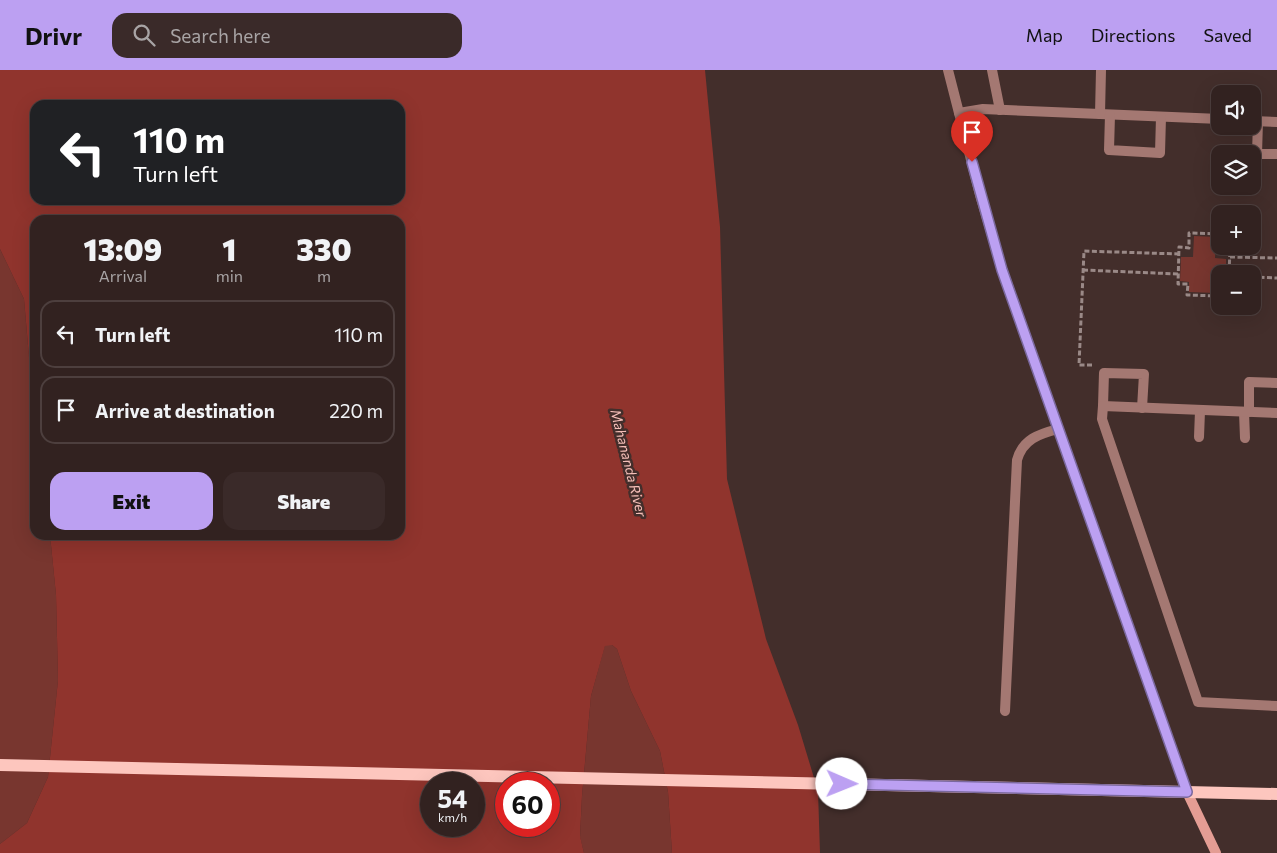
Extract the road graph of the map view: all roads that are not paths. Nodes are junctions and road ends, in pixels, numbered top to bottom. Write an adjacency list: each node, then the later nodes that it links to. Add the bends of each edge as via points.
1 (948, 70): 5 (street)
2 (992, 70): 4 (street)
3 (1101, 70): 6 (street)
4 (1000, 110): 5 (street); 6 (street)
5 (959, 113): 19 (street, via 1002,270)
6 (1105, 114): 7 (street); 7 (street, via 1109,150 1134,152 1160,153)
7 (1161, 117): 8 (street)
8 (1211, 120)
9 (1261, 121): 10 (street)
10 (1277, 122)
11 (1256, 135): 12 (street, via 1257,154)
12 (1277, 154)
13 (1277, 383): 17 (street, via 1250,382)
14 (1103, 406): 15 (street); 15 (street, via 1104,373 1144,374); 22 (street, via 1102,419 1198,702)
15 (1142, 408): 16 (street)
16 (1200, 411): 17 (street); 20 (street)
17 (1247, 412): 18 (street); 21 (street)
18 (1277, 413)
19 (1058, 428): 23 (street, via 1028,440 1017,460); 25 (street)
20 (1199, 437)
21 (1245, 438)
22 (1277, 706)
23 (1005, 711)
24 (0, 765): 25 (main road)
25 (1187, 792): 26 (main road); 27 (street)
26 (1277, 794)
27 (1216, 853)

